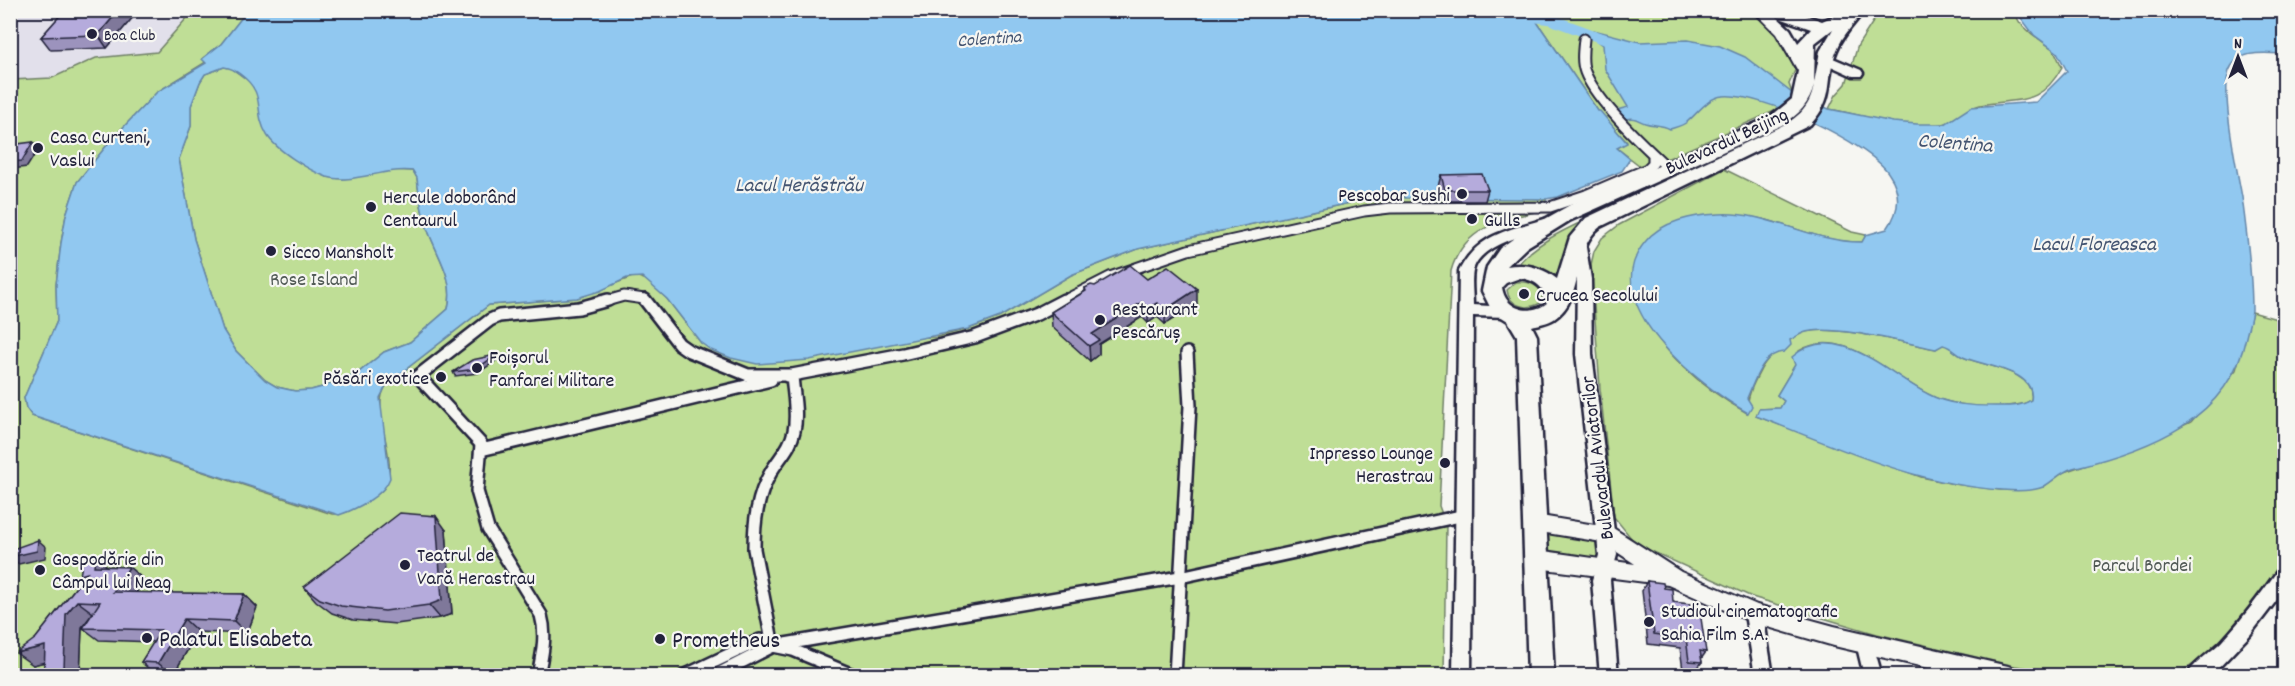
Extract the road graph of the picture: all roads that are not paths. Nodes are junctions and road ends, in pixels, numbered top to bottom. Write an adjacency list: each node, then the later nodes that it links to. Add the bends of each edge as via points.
1 (1761, 10): 8 (main road, via 1789,39)
2 (1774, 10): 4 (main road)
3 (1854, 13): 4 (main road, Bulevardul Beijing)
4 (1829, 32): 6 (main road, Bulevardul Beijing); 8 (main road, Bulevardul Beijing, via 1810,37 1806,45)
5 (1584, 39): 10 (street, via 1587,76)
6 (1826, 58): 7 (street); 9 (main road, Bulevardul Beijing, via 1821,98 1810,116)
7 (1857, 73)
8 (1806, 74): 9 (main road, Bulevardul Beijing, via 1803,94)
9 (1783, 125): 10 (main road, Bulevardul Beijing); 12 (main road, Bulevardul Beijing, via 1616,210 1586,228)
10 (1661, 162): 11 (main road, Bulevardul Beijing); 19 (street, via 1551,207 1390,208 1349,213 1188,250 1110,277 1018,322 975,337)
11 (1548, 224): 13 (main road, Bulevardul Beijing, via 1501,260 1492,276); 15 (street, via 1501,237 1476,254 1466,271)
12 (1578, 239): 14 (main road); 22 (street, Bulevardul Aviatorilor, via 1584,279 1584,354)
13 (1492, 290): 14 (main road, via 1497,278 1506,273 1531,273 1552,286); 15 (street, via 1483,301); 16 (main road, via 1496,302)
14 (1557, 304): 17 (main road)
15 (1465, 310): 16 (street); 21 (street)
16 (1512, 314): 17 (main road)
17 (1532, 326): 23 (main road)
18 (1187, 353): 26 (street, via 1190,406)
19 (792, 375): 20 (street); 20 (street, via 748,375 689,351 679,345 644,299 637,296 579,308 500,316 418,376 478,440); 30 (street, via 795,428 765,485 755,522 754,549)
20 (481, 450): 33 (street, via 477,491 488,529 542,615 544,642)
21 (1465, 515): 26 (street); 38 (street)
22 (1606, 534): 23 (street); 24 (street, Bulevardul Aviatorilor); 27 (street)
23 (1536, 542): 24 (street); 39 (main road)
24 (1606, 567): 27 (street); 40 (street, Bulevardul Aviatorilor, via 1601,580)
25 (2284, 575): 32 (street)
26 (1180, 577): 30 (street); 37 (street)
27 (1674, 578): 28 (street)
28 (1754, 614): 29 (street); 41 (street)
29 (1865, 643): 31 (street); 42 (street)
30 (773, 646): 34 (street, via 760,640); 35 (street); 36 (street)
31 (1986, 673): 43 (street)
32 (2209, 673)
33 (538, 675)
34 (684, 675)
35 (714, 675)
36 (855, 675)
37 (1175, 675)
38 (1462, 675)
39 (1541, 675)
40 (1609, 675)
41 (1764, 675)
42 (1873, 675)
43 (2008, 675)

